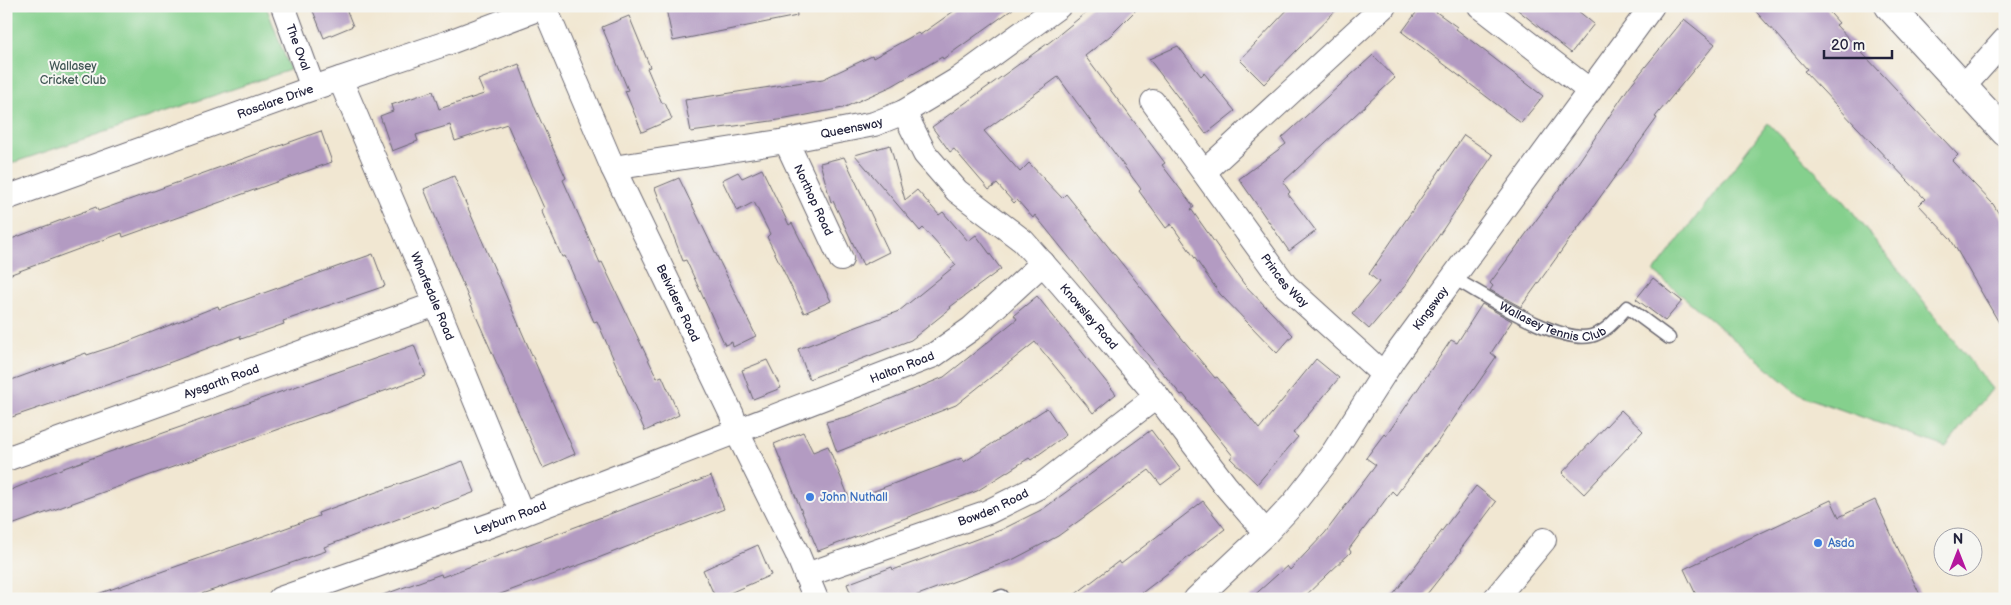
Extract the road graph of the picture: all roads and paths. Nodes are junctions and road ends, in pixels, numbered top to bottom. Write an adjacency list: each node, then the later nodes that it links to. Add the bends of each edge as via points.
1 (283, 6): 11 (street, The Oval)
2 (544, 6): 9 (street, Rosclare Drive); 17 (street, Belvidere Road)
3 (1059, 6): 14 (street, Queensway, via 960,79)
4 (1384, 6): 18 (street)
5 (1480, 6): 12 (street)
6 (1652, 6): 12 (street, Kingsway)
7 (1890, 6): 10 (street)
8 (2005, 40): 10 (street)
9 (340, 79): 11 (street, Rosclare Drive); 23 (street, Wharfedale Road)
10 (1963, 87): 15 (street)
11 (313, 88): 19 (street, Rosclare Drive)
12 (1590, 91): 22 (street, Kingsway)
13 (1153, 102): 18 (street, Princes Way)
14 (904, 112): 16 (street, Queensway, via 874,124); 21 (street, Knowsley Road, via 925,154 957,191 1023,242)
15 (2005, 132)
16 (786, 141): 17 (street, Queensway); 20 (street, Northop Road)
17 (613, 168): 27 (street, Belvidere Road, via 732,415)
18 (1204, 172): 25 (street, Princes Way, via 1286,286)
19 (6, 198)
20 (841, 259)
21 (1043, 263): 26 (street, Knowsley Road); 27 (street, Halton Road, via 971,329 934,355)
22 (1454, 278): 24 (lane, Wallasey Tennis Club, via 1530,320 1568,336 1591,336 1609,327 1627,307); 25 (street, Kingsway)
23 (436, 304): 28 (street, Aysgarth Road); 29 (street, Wharfedale Road)
24 (1669, 338)
25 (1383, 374): 30 (street, Kingsway, via 1333,453)
26 (1157, 396): 30 (street, Knowsley Road); 32 (street, Bowden Road, via 1042,485)
27 (737, 432): 29 (street, Leyburn Road); 32 (street, Belvidere Road)
28 (6, 459)
29 (522, 514): 33 (street, Leyburn Road)
30 (1266, 533): 34 (street, Kingsway)
31 (1544, 540): 35 (street)
32 (807, 591)
33 (280, 599)
34 (1196, 599)
35 (1495, 599)

